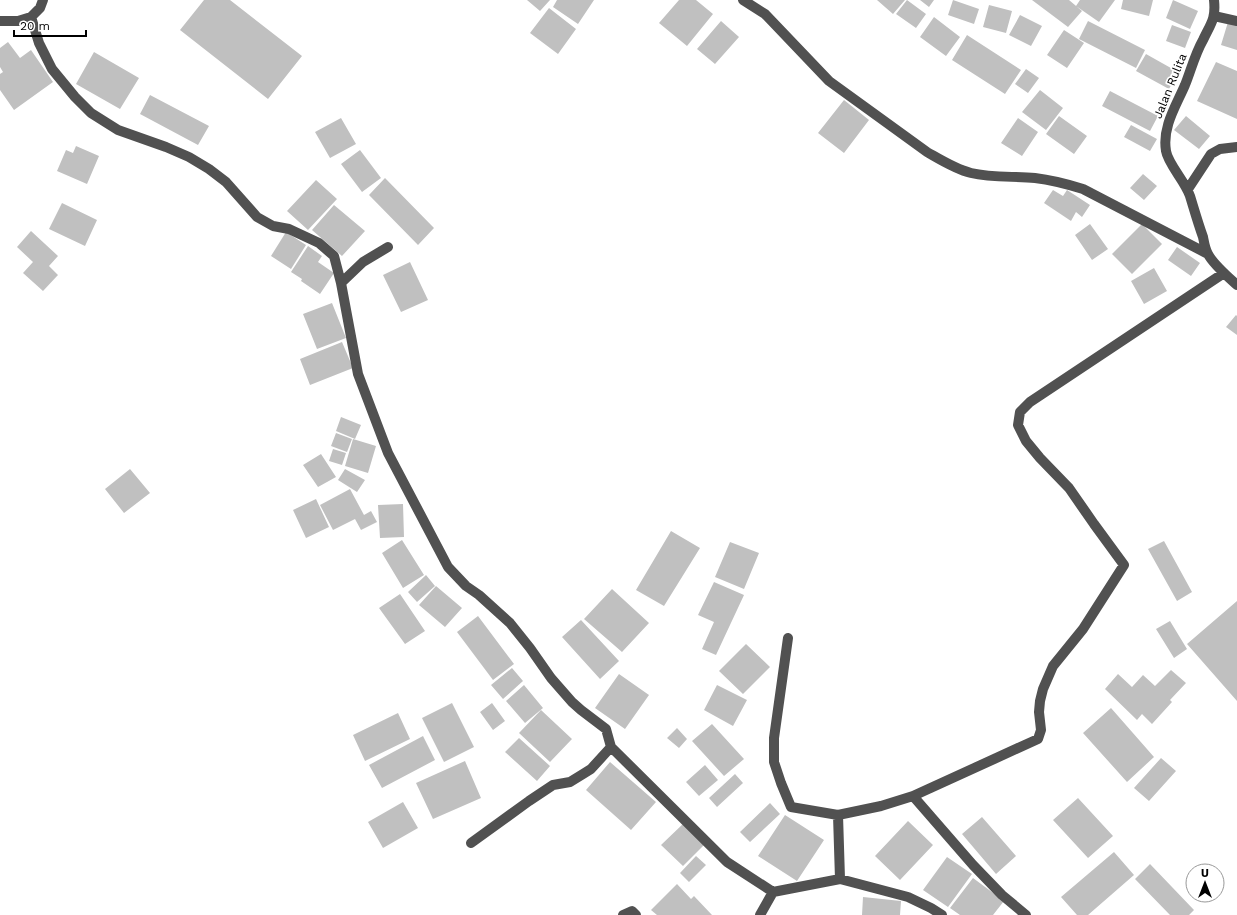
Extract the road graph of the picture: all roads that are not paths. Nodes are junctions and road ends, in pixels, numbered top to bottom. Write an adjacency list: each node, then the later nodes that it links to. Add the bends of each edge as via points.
1 (43, 0): 5 (street, via 40,8)
2 (743, 0): 11 (street, via 765,14 829,81 942,161 972,173 1035,178 1083,189)
3 (1214, 0): 4 (street, Jalan Rulita)
4 (1214, 16): 7 (street); 9 (street, Jalan Rulita, via 1166,131 1166,154)
5 (31, 17): 6 (street, via 18,21); 13 (street, via 52,69 91,113 118,130 189,157 226,182 257,218 319,243 334,256)
6 (0, 21)
7 (1237, 22)
8 (1237, 147): 9 (street, via 1220,149 1211,154)
9 (1188, 189): 11 (street, Jalan Rulita)
10 (388, 247): 13 (street, via 362,262)
11 (1208, 254): 12 (street, Jalan Rulita)
12 (1224, 273): 14 (street, Jalan Rulita); 17 (street, via 1030,402 1020,412 1018,425 1026,440 1069,488 1124,565 1083,629 1053,666 1040,700 1041,730 1038,739)
13 (341, 283): 16 (street, via 358,374 388,453 448,566 466,586 510,623 572,702 606,729)
14 (1237, 285)
15 (788, 638): 18 (street, via 774,738 774,762 791,808)
16 (611, 747): 19 (street, via 591,769 570,782 553,785); 21 (street, via 727,862)
17 (913, 796): 18 (street); 26 (street, via 978,870)
18 (838, 815): 20 (street)
19 (471, 843)
20 (840, 879): 21 (street); 25 (street, via 908,896)
21 (773, 892): 24 (street)
22 (623, 915): 23 (street, via 632,911)
23 (636, 915)
24 (760, 915)
25 (942, 915)
26 (1026, 915)

